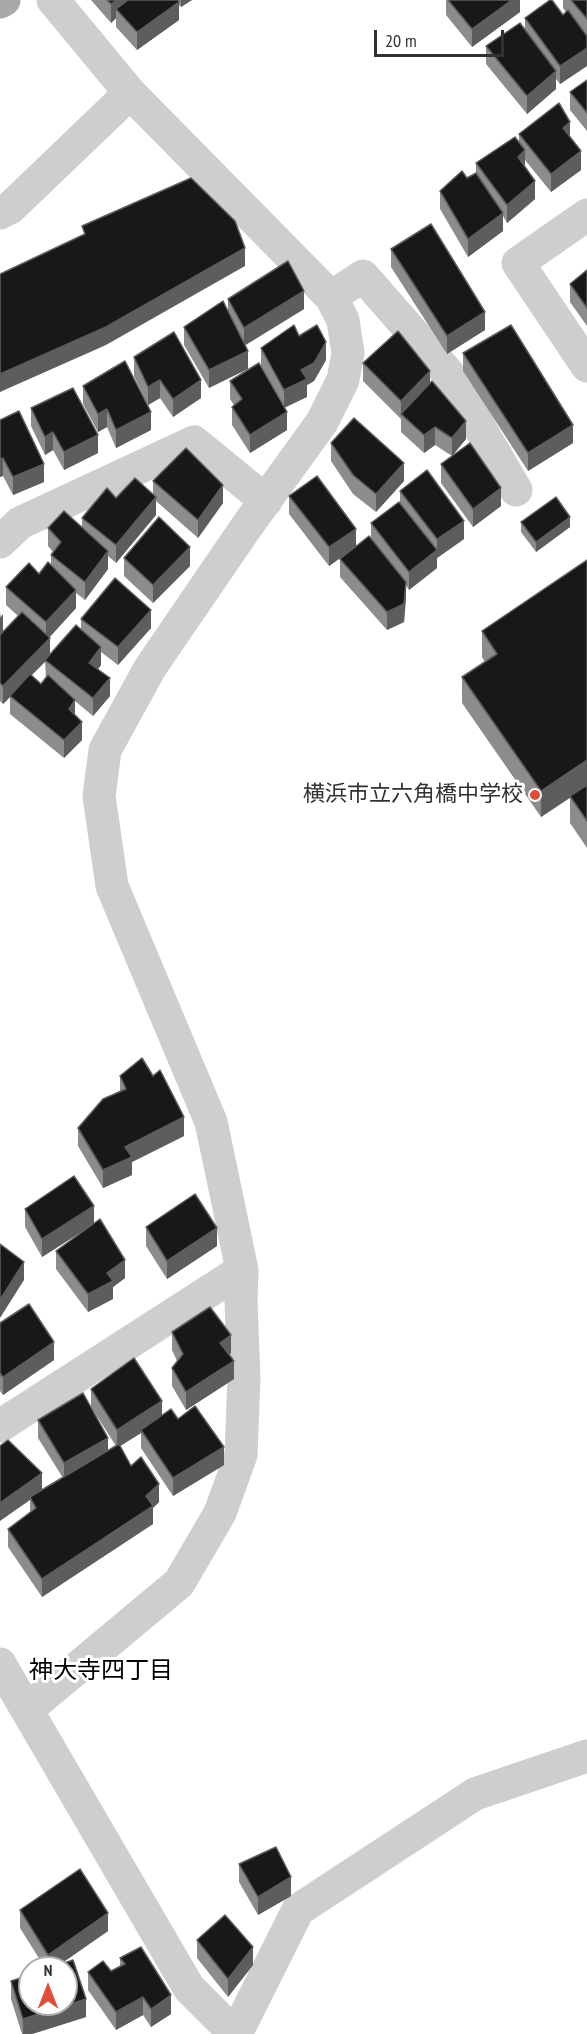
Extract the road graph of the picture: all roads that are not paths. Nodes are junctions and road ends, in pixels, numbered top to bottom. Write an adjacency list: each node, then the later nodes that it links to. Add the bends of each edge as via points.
1 (53, 0): 2 (street)
2 (130, 93): 3 (street, via 10,208); 5 (street)
3 (0, 213)
4 (587, 215): 6 (street, via 518,264)
5 (331, 297): 7 (street, via 363,276 448,373); 8 (street, via 343,320 348,353 343,380 322,422)
6 (587, 366)
7 (516, 490)
8 (266, 501): 9 (street, via 194,442 20,523); 10 (street, via 150,668 105,750 99,796 112,886 211,1122)
9 (0, 542)
10 (242, 1270): 11 (street); 13 (street, via 241,1455 220,1513 179,1582)
11 (0, 1426)
12 (0, 1664): 13 (street)
13 (27, 1709): 15 (street, via 189,1988)
14 (587, 1756): 15 (street, via 475,1794 298,1910)
15 (236, 2034)

